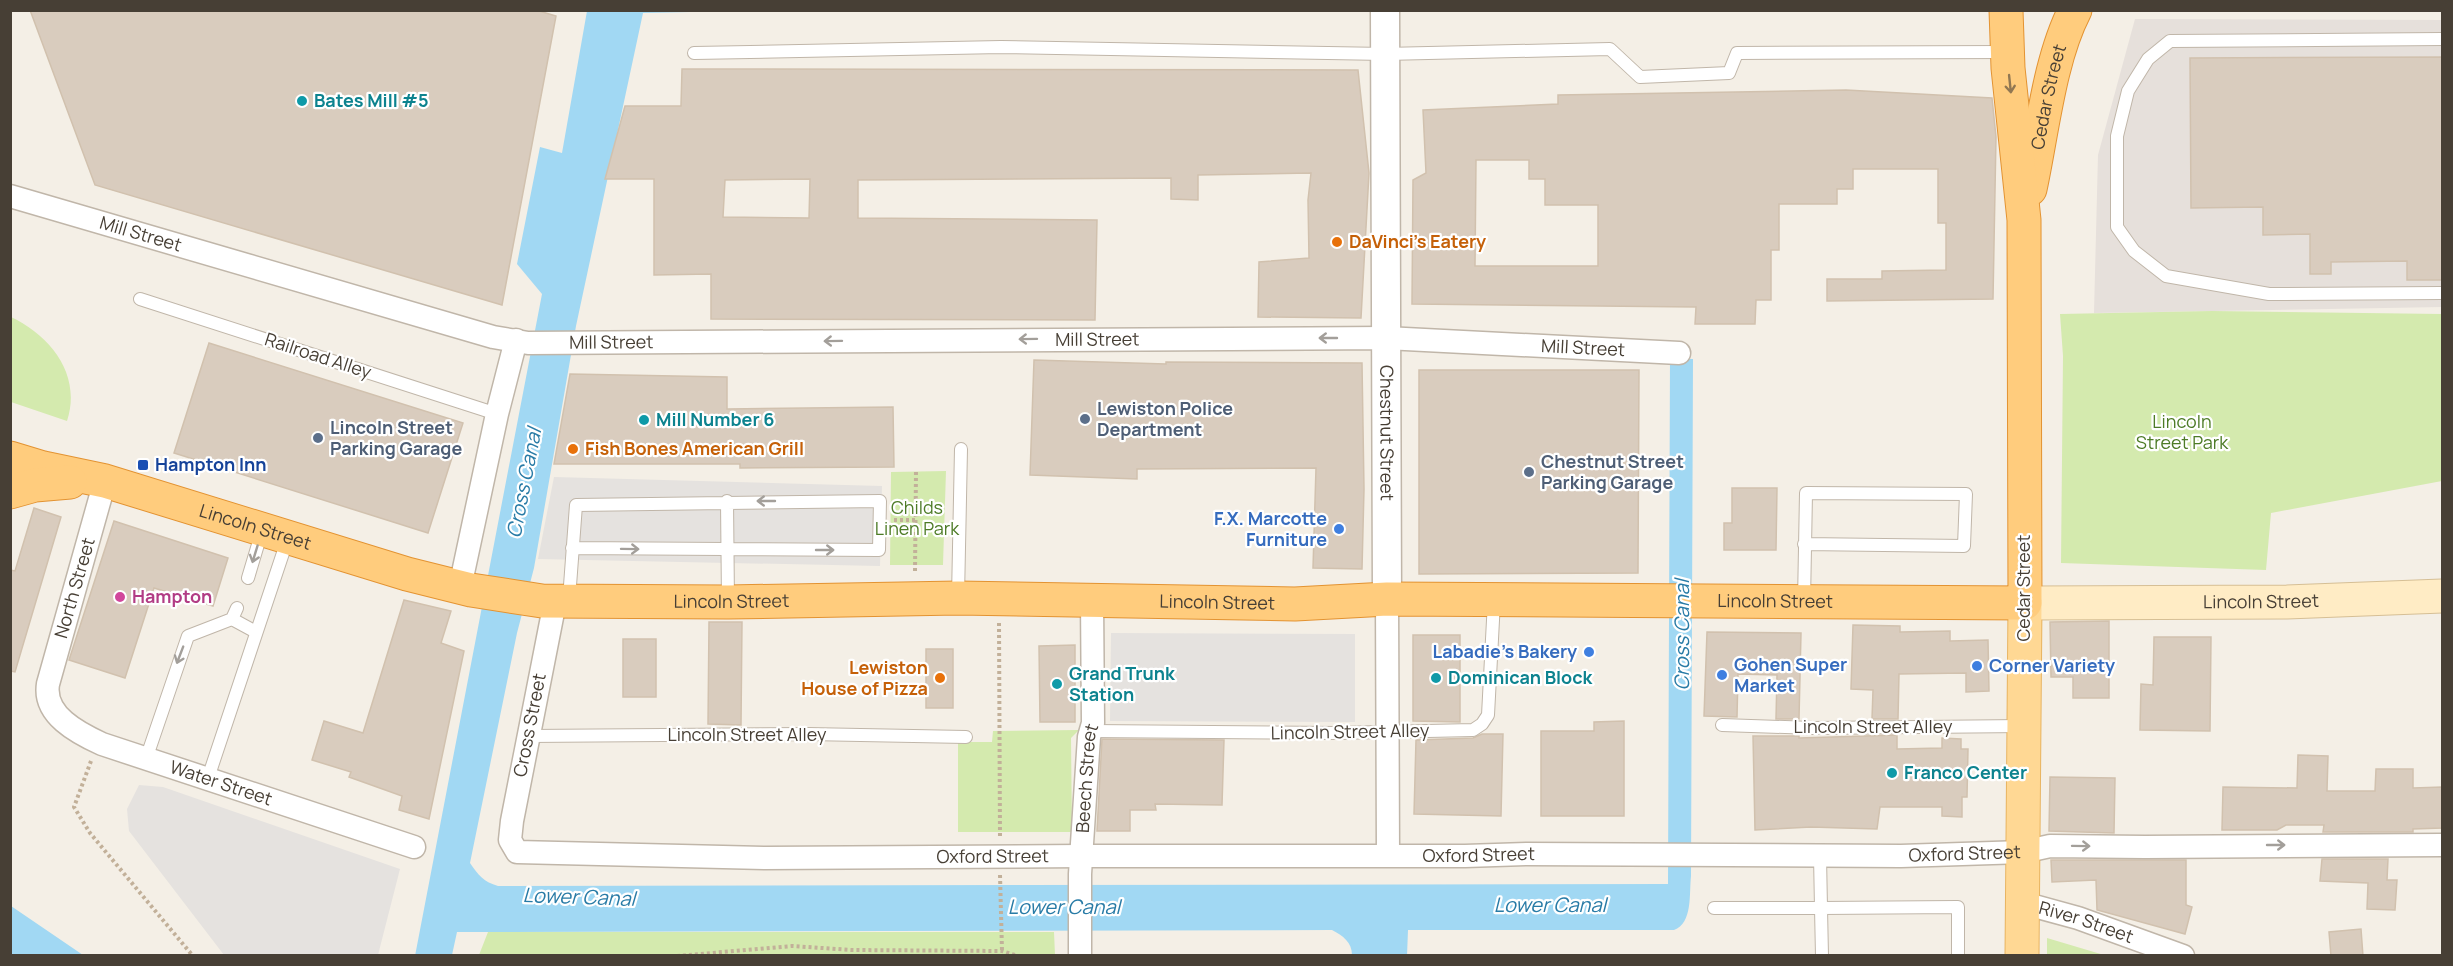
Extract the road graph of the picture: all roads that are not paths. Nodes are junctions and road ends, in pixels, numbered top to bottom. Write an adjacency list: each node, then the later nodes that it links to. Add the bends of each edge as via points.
1 (1385, 15): 6 (street, Chestnut Street)
2 (2072, 16): 8 (highway, Cedar Street, via 2055,70)
3 (2007, 29): 6 (lane, via 1737,53 1729,73 1640,77 1610,49); 8 (highway, Cedar Street, one-way to 8)
4 (2442, 39): 9 (lane, via 2170,41 2148,58 2128,91 2117,136 2117,227 2134,251 2166,276 2269,294)
5 (694, 53): 6 (lane, via 1001,46)
6 (1385, 54): 11 (street, Chestnut Street)
7 (10, 196): 12 (street, Mill Street, via 493,337)
8 (2024, 220): 34 (highway, Cedar Street)
9 (2442, 293)
10 (140, 298): 14 (lane, Railroad Alley)
11 (1386, 338): 12 (street, Mill Street, one-way to 12); 13 (street, Mill Street); 28 (street, Chestnut Street)
12 (522, 342): 14 (street)
13 (1679, 353)
14 (497, 414): 25 (street)
15 (961, 449): 27 (lane)
16 (10, 458): 17 (highway, Lincoln Street)
17 (105, 481): 18 (highway, via 58,482); 20 (highway, Lincoln Street); 36 (street, North Street)
18 (10, 492)
19 (727, 501): 22 (lane, via 576,505); 23 (lane); 23 (lane, one-way to 19, via 879,550 880,501)
20 (275, 534): 24 (lane, one-way to 24); 25 (highway, Lincoln Street); 35 (lane)
21 (1804, 543): 21 (lane, via 1806,493 1966,494 1964,546); 33 (lane)
22 (572, 548): 23 (lane, one-way to 23); 31 (lane)
23 (727, 550): 32 (lane)
24 (248, 578)
25 (466, 589): 31 (highway, Lincoln Street)
26 (2442, 596): 34 (main road, Lincoln Street, via 2297,602)
27 (958, 598): 29 (highway, Lincoln Street); 32 (highway, Lincoln Street)
28 (1387, 599): 29 (highway, Lincoln Street, via 1295,604); 30 (highway, Lincoln Street); 40 (street, Chestnut Street)
29 (1092, 600): 39 (street, Beech Street)
30 (1494, 601): 33 (highway, Lincoln Street); 40 (lane, Lincoln Street Alley, via 1488,715 1482,724 1473,730)
31 (555, 602): 32 (highway, Lincoln Street); 41 (street, Cross Street)
32 (728, 602)
33 (1804, 603): 34 (highway, Lincoln Street)
34 (2025, 603): 38 (main road, Cedar Street)
35 (256, 632): 43 (lane, one-way to 43, via 235,613 188,636); 44 (lane)
36 (46, 695): 43 (street, Water Street, via 54,711 70,725 99,742)
37 (1722, 725): 38 (lane, Lincoln Street Alley)
38 (2024, 726): 48 (main road, Cedar Street)
39 (1091, 731): 40 (lane, Lincoln Street Alley); 51 (street, Beech Street)
40 (1387, 731): 49 (street, Chestnut Street)
41 (528, 736): 42 (lane, Lincoln Street Alley); 47 (street, Cross Street, via 512,821 510,840)
42 (966, 737)
43 (146, 759): 44 (street, Water Street)
44 (208, 778): 46 (street, Water Street)
45 (2442, 845): 48 (street, Oxford Street, one-way to 45, via 2050,846)
46 (414, 847)
47 (514, 849): 51 (street, Oxford Street, via 765,858 1000,857)
48 (2024, 852): 50 (street, Oxford Street); 52 (main road, Cedar Street)
49 (1388, 855): 50 (street, Oxford Street); 51 (street, Oxford Street, via 1214,857)
50 (1820, 856): 54 (lane)
51 (1081, 865): 55 (street, Beech Street)
52 (2023, 903): 58 (main road, Cedar Street); 59 (street, River Street, via 2078,918)
53 (1713, 908): 54 (lane)
54 (1821, 908): 56 (lane); 57 (lane, via 1958,907)
55 (1080, 945)
56 (1822, 956)
57 (1958, 956)
58 (2022, 956)
59 (2183, 956)

